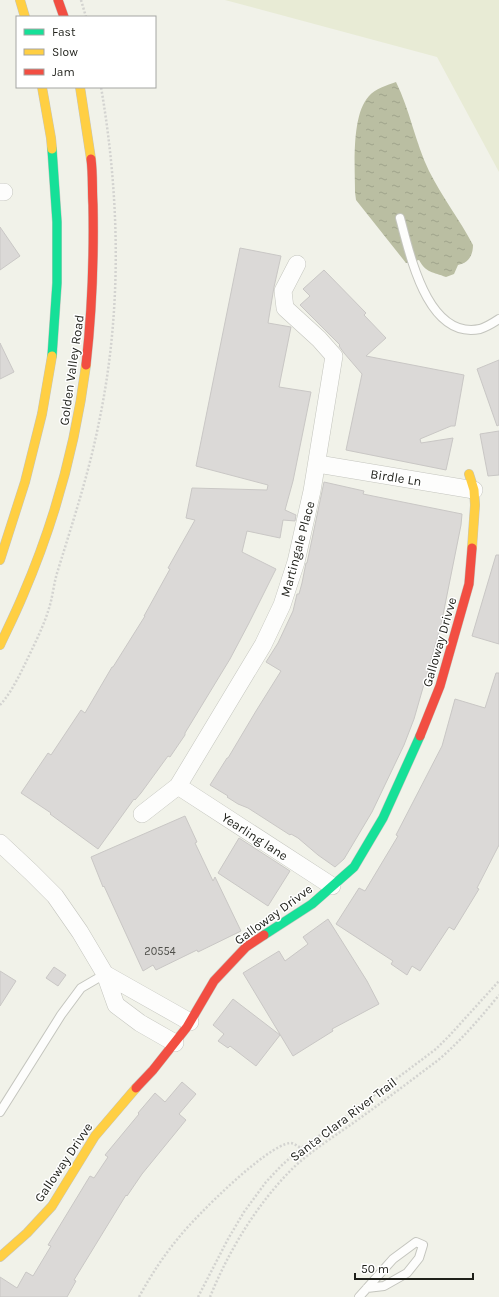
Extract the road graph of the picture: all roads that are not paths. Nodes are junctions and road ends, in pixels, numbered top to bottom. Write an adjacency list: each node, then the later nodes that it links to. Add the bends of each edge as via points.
1 (20, 0): 3 (main road)
2 (58, 0): 4 (main road)
3 (25, 16)
4 (64, 16)
5 (42, 88): 13 (main road, Golden Valley Road, via 51,138 57,222 58,283 52,353 42,414 25,482)
6 (80, 88): 14 (main road, Golden Valley Road, via 91,162 95,249 85,379 75,435 60,493 38,561)
7 (400, 218): 9 (lane, via 413,265 431,305 440,316 449,324 472,329 480,329)
8 (297, 264): 10 (street, Martingale Place, via 283,290 285,308 334,356)
9 (499, 320)
10 (318, 464): 12 (street, Birdle Ln); 15 (street, Martingale Place, via 296,562 282,605 263,645)
11 (469, 474): 12 (main road, Galloway Drivve)
12 (474, 490): 18 (main road, Galloway Drivve, via 469,584 440,686 415,750 383,818 354,867)
13 (0, 560)
14 (0, 645)
15 (178, 786): 16 (street, Martingale Place); 18 (street, Yearling lane)
16 (142, 814)
17 (0, 843): 19 (street, via 55,896)
18 (332, 886): 20 (main road, Galloway Drivve, via 312,904 246,948 214,981)
19 (105, 974): 20 (street); 21 (street, via 116,1005 140,1023); 22 (lane, via 81,988)
20 (190, 1022): 21 (main road, Galloway Drivve)
21 (175, 1043): 23 (main road, Galloway Drivve, via 95,1136 52,1206)
22 (0, 1112)
23 (0, 1257)
24 (367, 1288): 24 (lane, via 392,1259 416,1242 423,1245 419,1258 407,1273 384,1286); 25 (lane)
25 (359, 1297)

